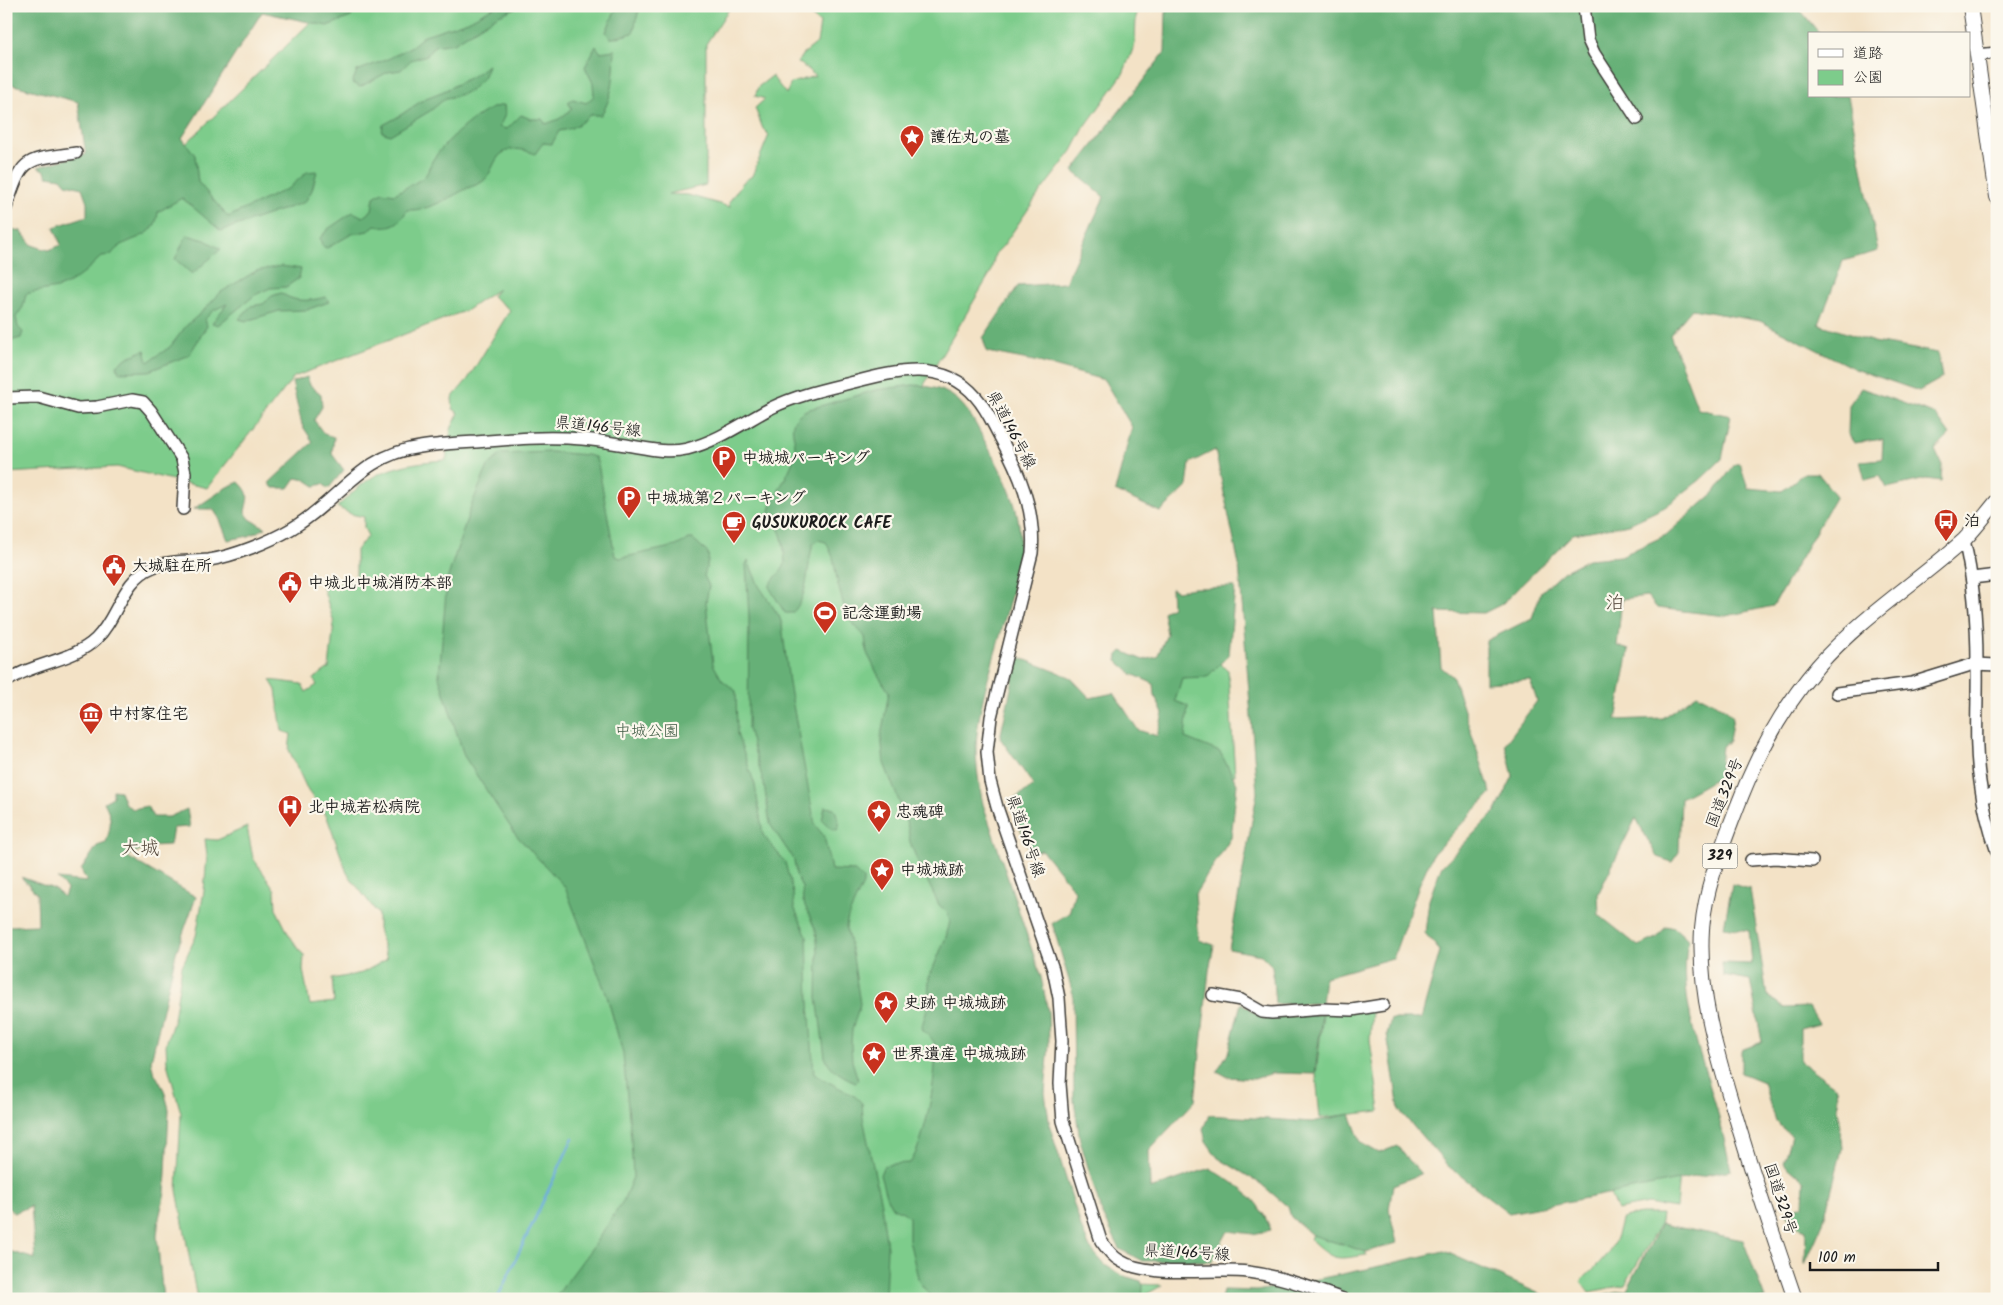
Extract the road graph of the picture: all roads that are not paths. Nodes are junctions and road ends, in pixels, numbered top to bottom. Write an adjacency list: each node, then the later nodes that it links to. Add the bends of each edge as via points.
1 (1584, 6): 5 (main road, via 1588,40 1594,53)
2 (1970, 6): 4 (highway)
3 (1997, 52): 4 (main road)
4 (1977, 55): 7 (highway)
5 (1637, 119)
6 (76, 153): 8 (main road, via 33,160 22,167)
7 (1997, 197)
8 (6, 208)
9 (6, 398): 11 (main road, via 38,397 78,408 132,400 143,402 182,459 185,473)
10 (1997, 501): 12 (highway, 国道329号 / 329)
11 (183, 509)
12 (1964, 540): 14 (main road); 27 (highway, 国道329号 / 329, via 1844,638 1800,687 1776,725 1742,794 1707,898 1702,927 1704,994 1715,1044 1748,1155)
13 (1997, 575): 14 (main road)
14 (1972, 578): 15 (main road)
15 (1977, 664): 16 (main road); 18 (main road, via 1912,683); 20 (main road, via 1976,729)
16 (1997, 665)
17 (6, 682): 26 (main road, 県道146号線, via 26,670 93,642 129,587 146,570 163,564 213,559 287,532 318,512 366,468 404,449 561,438 666,451 683,450 723,436 773,407 816,391 907,371 930,371 952,378 971,391 984,408 1014,467 1031,510 1032,553 991,717 987,752 997,808 1054,969 1062,1041 1060,1084 1063,1120 1101,1241 1120,1261 1132,1266 1150,1270 1246,1272 1302,1284)
18 (1837, 693)
19 (1997, 790): 20 (main road)
20 (1983, 799): 21 (main road)
21 (1997, 852)
22 (1751, 860): 23 (main road)
23 (1812, 861)
24 (1213, 995): 25 (main road, via 1241,1000 1262,1012 1272,1013 1352,1010)
25 (1383, 1005)
26 (1343, 1299)
27 (1795, 1299)

